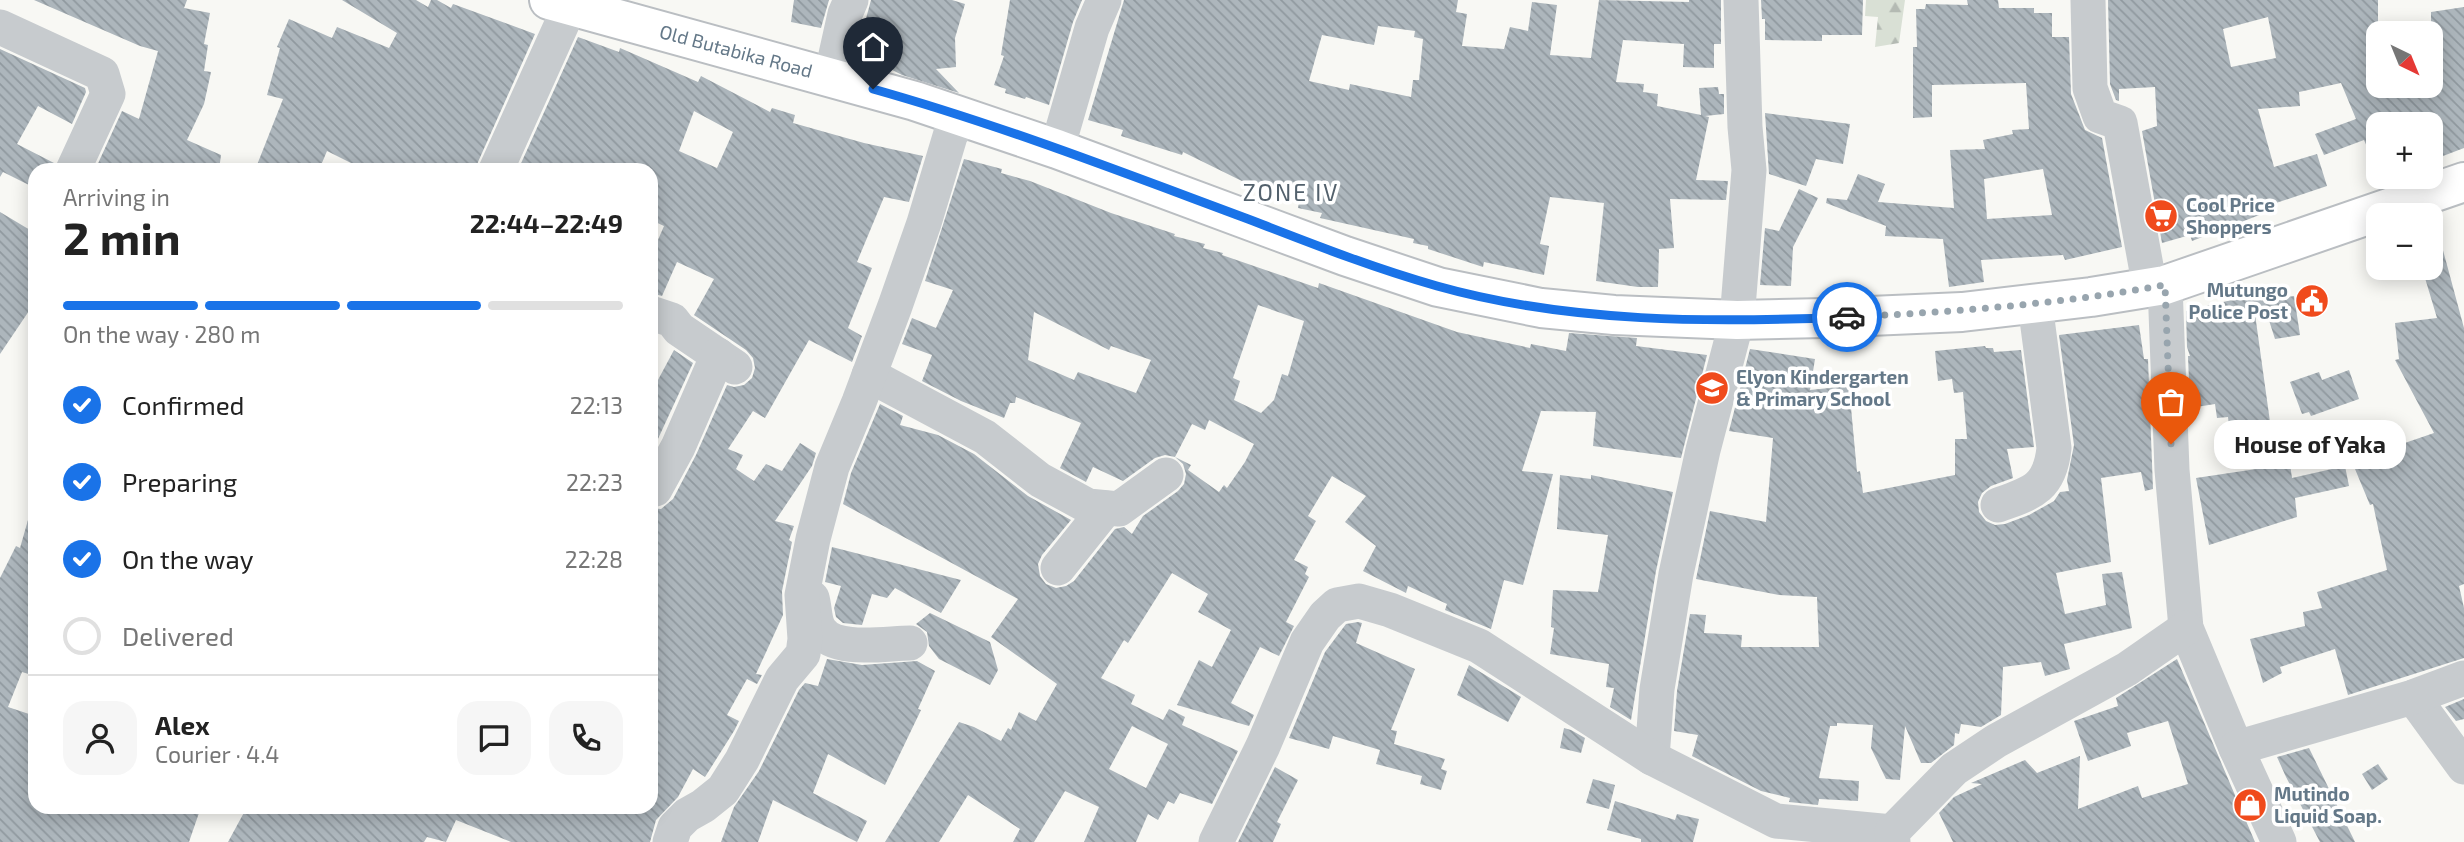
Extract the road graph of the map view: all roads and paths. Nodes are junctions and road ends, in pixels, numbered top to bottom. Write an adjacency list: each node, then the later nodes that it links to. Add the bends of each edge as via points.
1 (851, 0): 7 (street)
2 (1104, 0): 9 (street)
3 (1741, 0): 16 (street, via 1749,170)
4 (2088, 0): 13 (street, via 2090,88 2100,116 2120,124)
5 (560, 3): 7 (main road, Old Butabika Road); 11 (street)
6 (0, 27): 10 (street, via 102,74 108,94)
7 (831, 77): 8 (main road, Old Butabika Road)
8 (965, 118): 9 (main road, Old Butabika Road); 17 (street, via 951,134)
9 (1057, 149): 16 (main road, Old Butabika Road, via 1438,287 1553,309)
10 (77, 163)
11 (499, 163)
12 (2464, 181): 13 (main road, Old Butabika Road)
13 (2158, 287): 14 (main road, Old Butabika Road); 24 (street)
14 (2035, 304): 16 (main road, Old Butabika Road, via 1962,312); 20 (street, via 2054,448 2052,468 2045,482 2026,495)
15 (658, 315): 19 (street, via 672,320 726,361)
16 (1737, 320): 29 (street, via 1676,574 1657,689)
17 (869, 375): 21 (street, via 985,437 1040,480 1088,506); 23 (street, via 832,467)
18 (1166, 475): 21 (street, via 1119,509)
19 (658, 484)
20 (1997, 505)
21 (1106, 508): 22 (street)
22 (1058, 568)
23 (806, 578): 25 (street, via 818,627 826,638 842,645); 33 (street, via 803,654 782,678 743,760 723,790 687,815 675,827)
24 (2186, 628): 28 (street); 32 (street, via 2127,669 1954,769)
25 (910, 643)
26 (2464, 678): 27 (street)
27 (2413, 697): 28 (street); 30 (street)
28 (2236, 748): 35 (street)
29 (1652, 758): 31 (street); 34 (street, via 1479,646 1359,601 1337,605 1307,642)
30 (2464, 766)
31 (1773, 831): 32 (street)
32 (1892, 837)
33 (670, 842)
34 (1216, 842)
35 (2279, 842)

